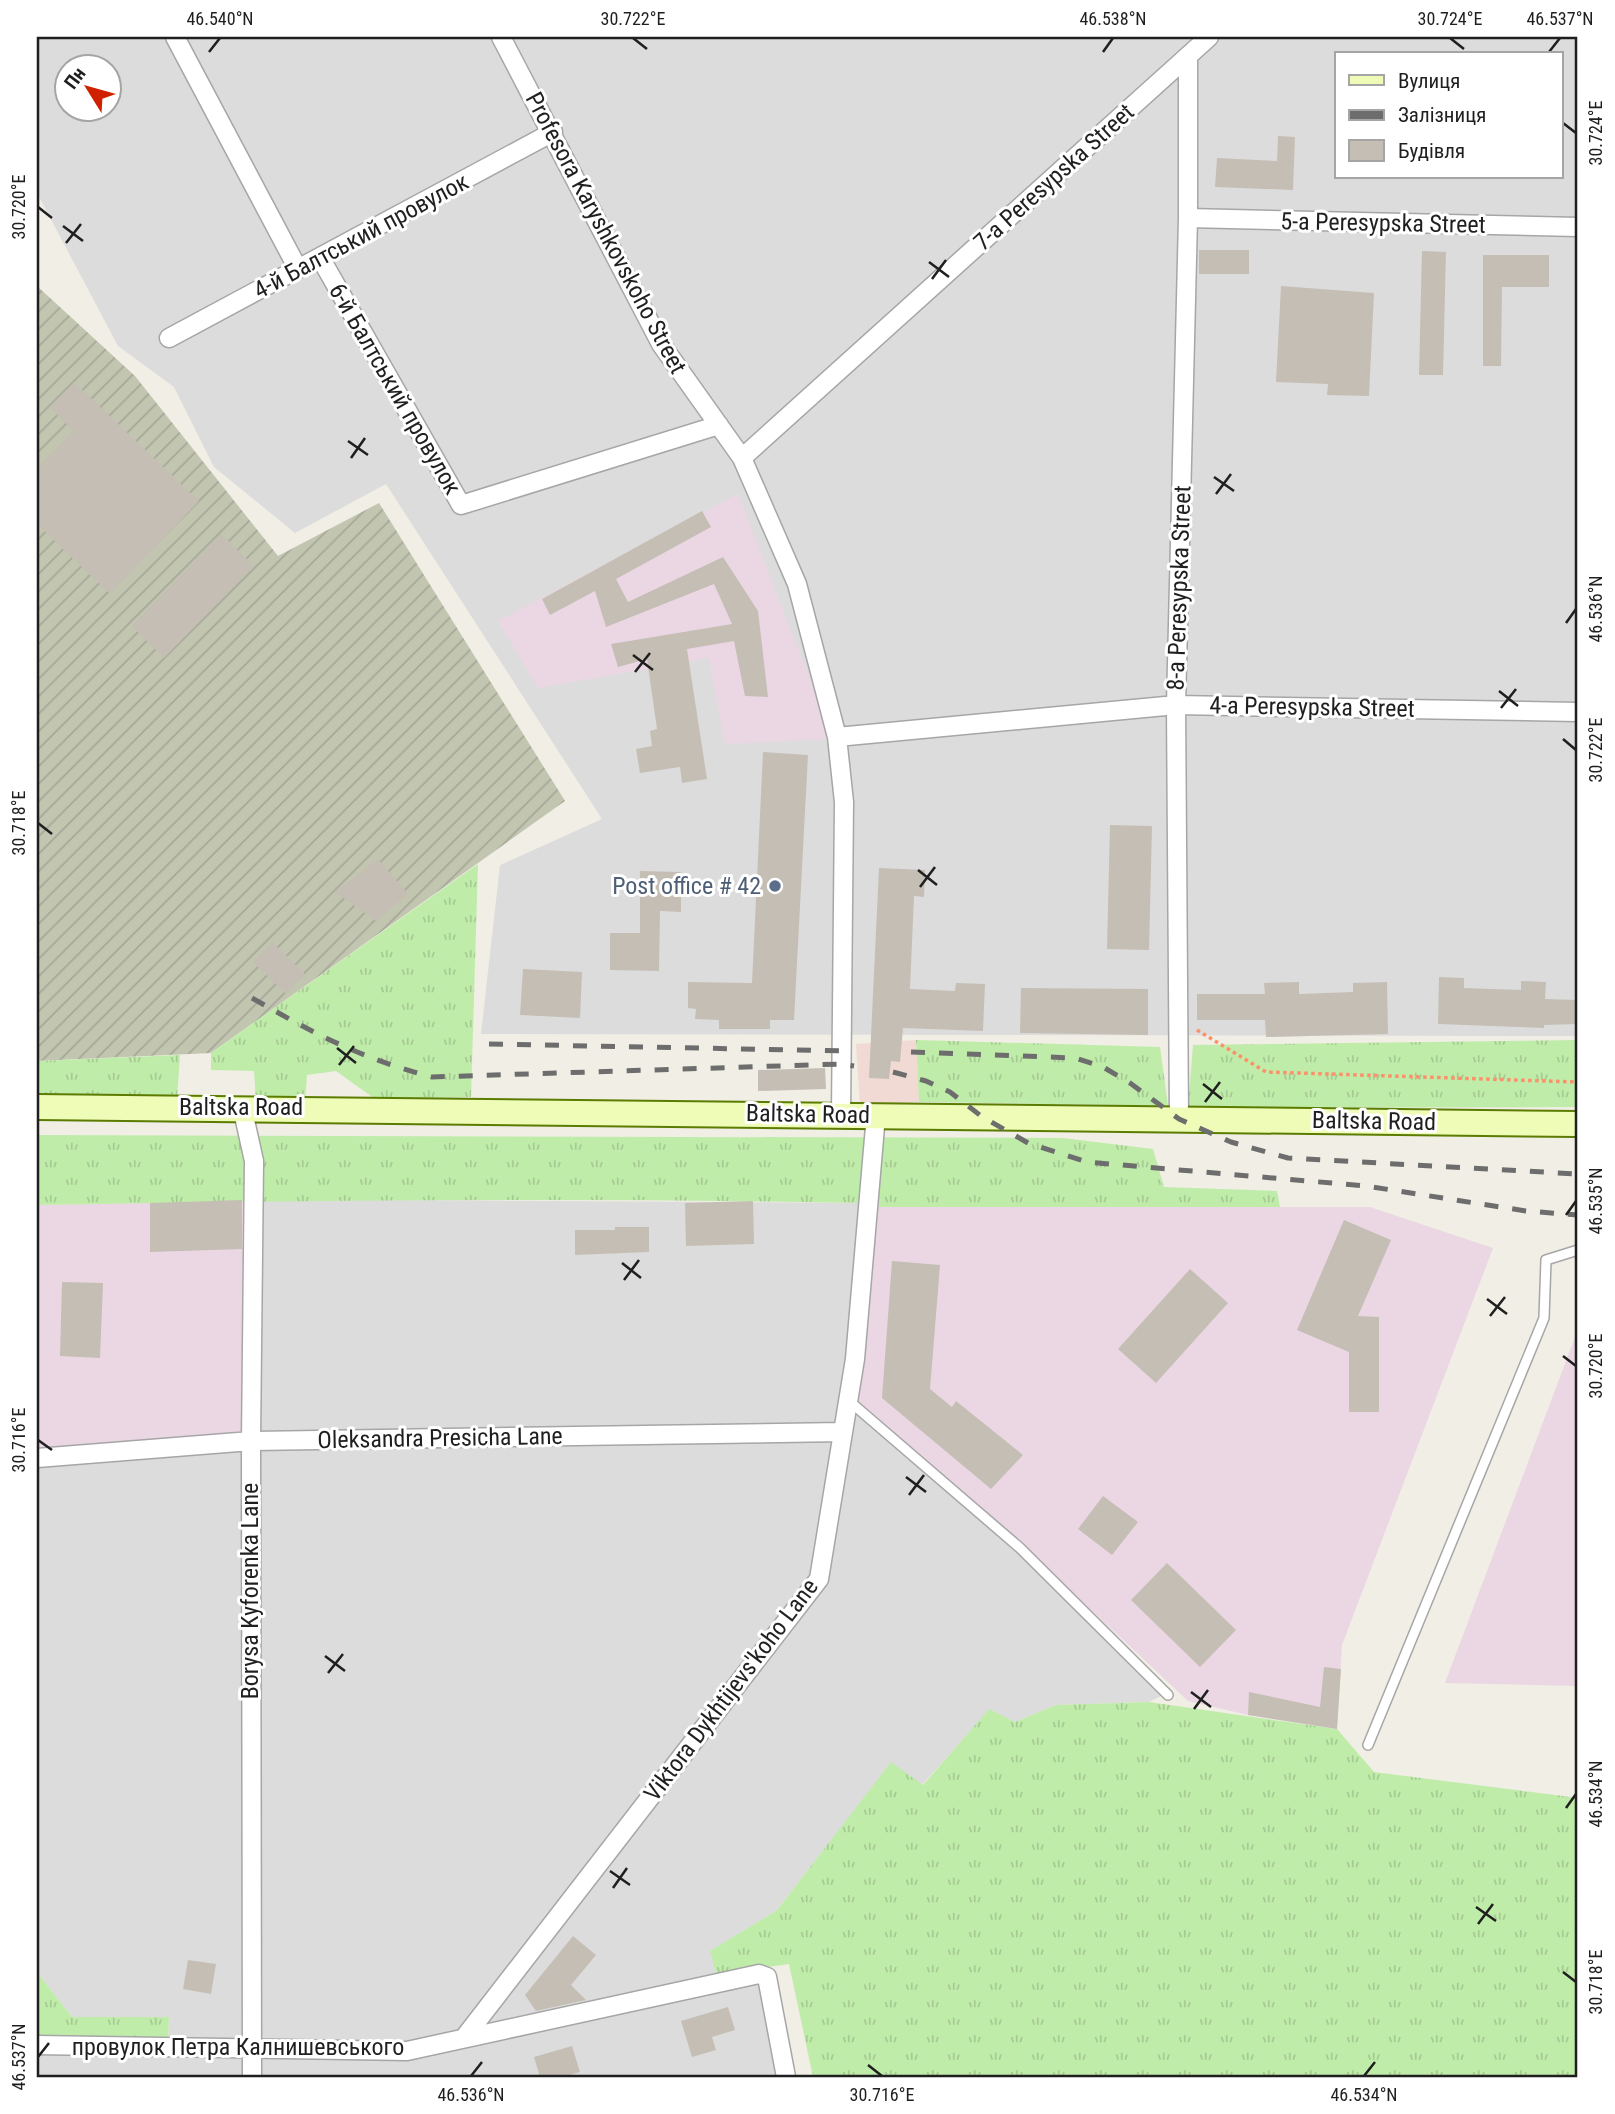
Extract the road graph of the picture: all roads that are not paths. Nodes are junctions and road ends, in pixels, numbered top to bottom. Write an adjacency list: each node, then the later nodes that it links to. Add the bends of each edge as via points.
1 (175, 37): 9 (street, 6-й Балтський провулок)
2 (501, 37): 5 (street, Profesora Karyshkovskoho Street)
3 (1209, 37): 4 (street, 7-a Peresypska Street)
4 (1188, 57): 6 (street, 8-a Peresypska Street); 12 (street, 7-a Peresypska Street)
5 (553, 132): 8 (street, 4-й Балтський провулок); 11 (street, Profesora Karyshkovskoho Street, via 661,344)
6 (1188, 218): 7 (street, 5-a Peresypska Street); 13 (street, 8-a Peresypska Street)
7 (1578, 227)
8 (321, 259): 9 (street, 4-й Балтський провулок); 11 (street, 6-й Балтський провулок, via 461,505)
9 (298, 270): 10 (street, 4-й Балтський провулок)
10 (169, 338)
11 (719, 425): 12 (street, Profesora Karyshkovskoho Street)
12 (742, 458): 15 (street, Profesora Karyshkovskoho Street, via 797,584)
13 (1175, 705): 14 (street, 4-a Peresypska Street); 15 (street, 4-a Peresypska Street); 20 (street, 8-a Peresypska Street)
14 (1578, 712)
15 (837, 737): 18 (street, Profesora Karyshkovskoho Street, via 844,803)
16 (37, 1107): 17 (main road, Baltska Road)
17 (242, 1107): 18 (main road, Baltska Road); 25 (street, Borysa Kyforenka Lane, via 254,1161)
18 (841, 1115): 19 (main road, Baltska Road)
19 (876, 1115): 20 (main road, Baltska Road); 23 (street, Viktora Dykhtijevs'koho Lane)
20 (1179, 1119): 21 (main road, Baltska Road)
21 (1578, 1124)
22 (1578, 1250): 28 (lane, via 1546,1260 1544,1318)
23 (848, 1399): 24 (street, Viktora Dykhtijevs'koho Lane); 27 (lane, via 1020,1548)
24 (843, 1432): 25 (street, Oleksandra Presicha Lane); 29 (street, Viktora Dykhtijevs'koho Lane, via 819,1579)
25 (251, 1441): 26 (street, Oleksandra Presicha Lane); 31 (street, Borysa Kyforenka Lane)
26 (37, 1458)
27 (1168, 1695)
28 (1368, 1745)
29 (464, 2038): 31 (street, провулок Петра Калнишевського, via 407,2051); 33 (street, провулок Петра Калнишевського, via 759,1973 767,1977)
30 (37, 2045): 31 (street, провулок Петра Калнишевського)
31 (250, 2049): 32 (street, Borysa Kyforenka Lane)
32 (252, 2077)
33 (786, 2077)

